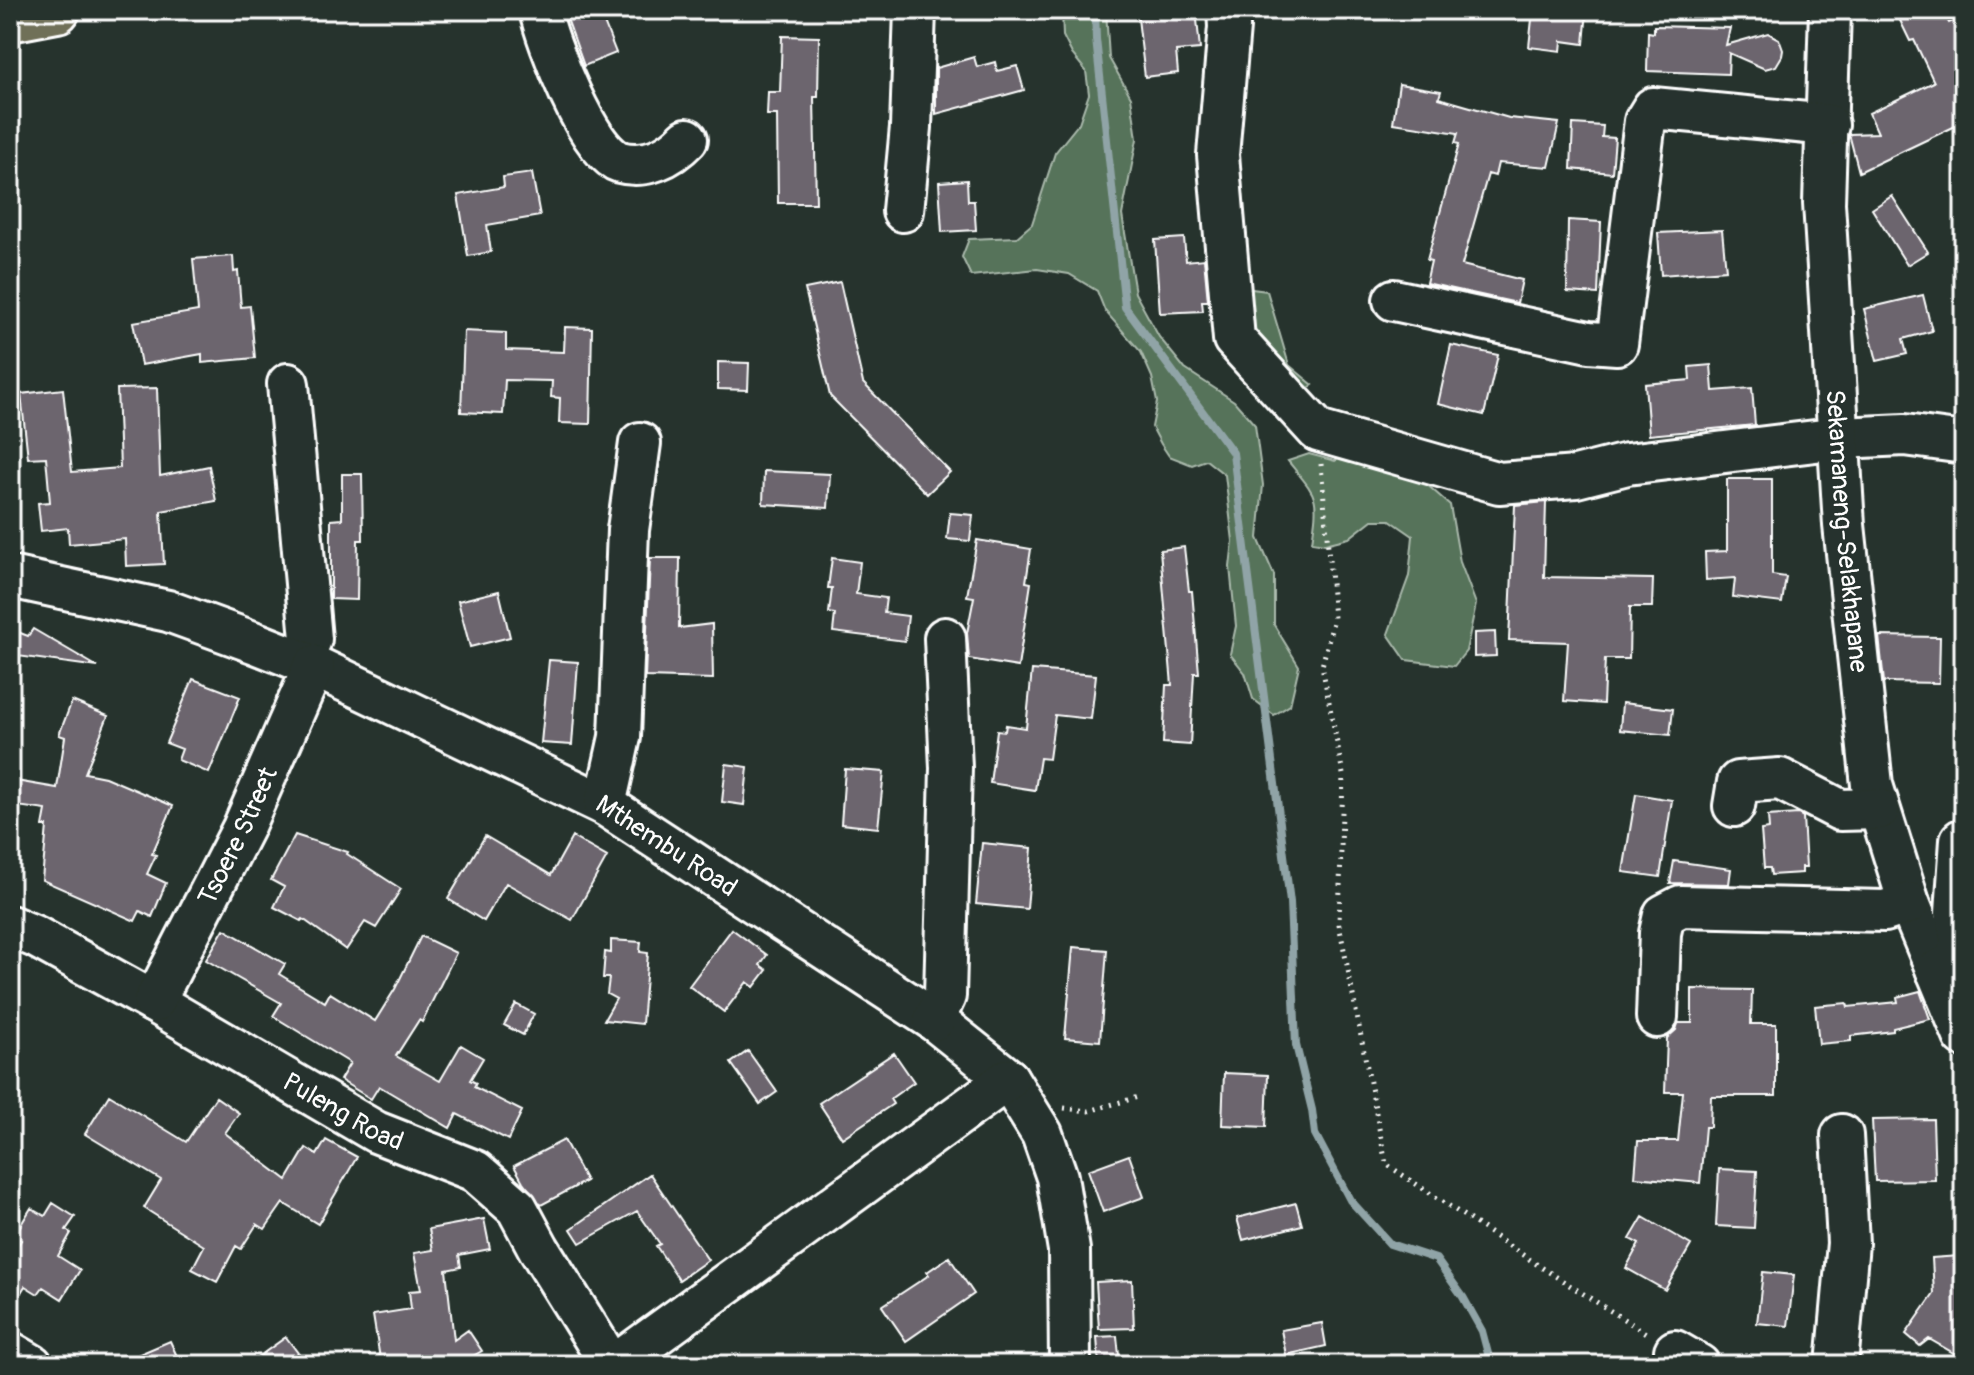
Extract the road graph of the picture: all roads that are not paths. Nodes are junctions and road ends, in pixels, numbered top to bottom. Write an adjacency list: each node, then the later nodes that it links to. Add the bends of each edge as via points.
1 (57, 10): 5 (main road)
2 (540, 10): 8 (street, via 570,96 604,149 618,161 636,163 673,154)
3 (915, 10): 9 (street)
4 (1830, 10): 7 (street, Sekamaneng-Selakhapane)
5 (10, 19)
6 (1229, 19): 12 (street, via 1218,155 1234,339 1318,431 1499,483 1576,477 1627,464)
7 (1828, 125): 10 (street, via 1653,108 1645,121 1617,344); 12 (street, Sekamaneng-Selakhapane, via 1824,203)
8 (687, 139)
9 (903, 211)
10 (1394, 300)
11 (288, 384): 17 (street, Tsoere Street, via 311,639)
12 (1840, 438): 14 (street, via 1905,435); 20 (street, Sekamaneng-Selakhapane, via 1844,525 1872,785)
13 (640, 443): 18 (street, via 628,530 620,737)
14 (1964, 443)
15 (10, 577): 17 (street, Mthembu Road, via 168,611)
16 (945, 638): 27 (street, via 951,768 945,996)
17 (308, 663): 18 (street, Mthembu Road); 25 (street, Tsoere Street, via 243,828)
18 (605, 805): 27 (street, Mthembu Road)
19 (1734, 806): 20 (street, via 1738,782 1780,779 1840,810)
20 (1879, 809): 22 (street, Sekamaneng-Selakhapane)
21 (1961, 840): 24 (street, via 1956,913 1961,942 1955,962)
22 (1909, 903): 24 (street, Sekamaneng-Selakhapane); 26 (street, via 1885,911 1681,906 1664,915 1660,933)
23 (10, 926): 25 (street, Puleng Road)
24 (1937, 971): 28 (street, Sekamaneng-Selakhapane)
25 (154, 1002): 33 (street, Puleng Road, via 376,1132 475,1171 517,1208)
26 (1657, 1017)
27 (934, 1020): 29 (street, Mthembu Road)
28 (1964, 1036)
29 (1016, 1092): 33 (street); 34 (street, Mthembu Road, via 1042,1134 1057,1177 1069,1250)
30 (1842, 1135): 35 (street, via 1848,1243)
31 (10, 1352): 32 (street)
32 (32, 1365)
33 (613, 1365)
34 (1070, 1365)
35 (1837, 1365)

